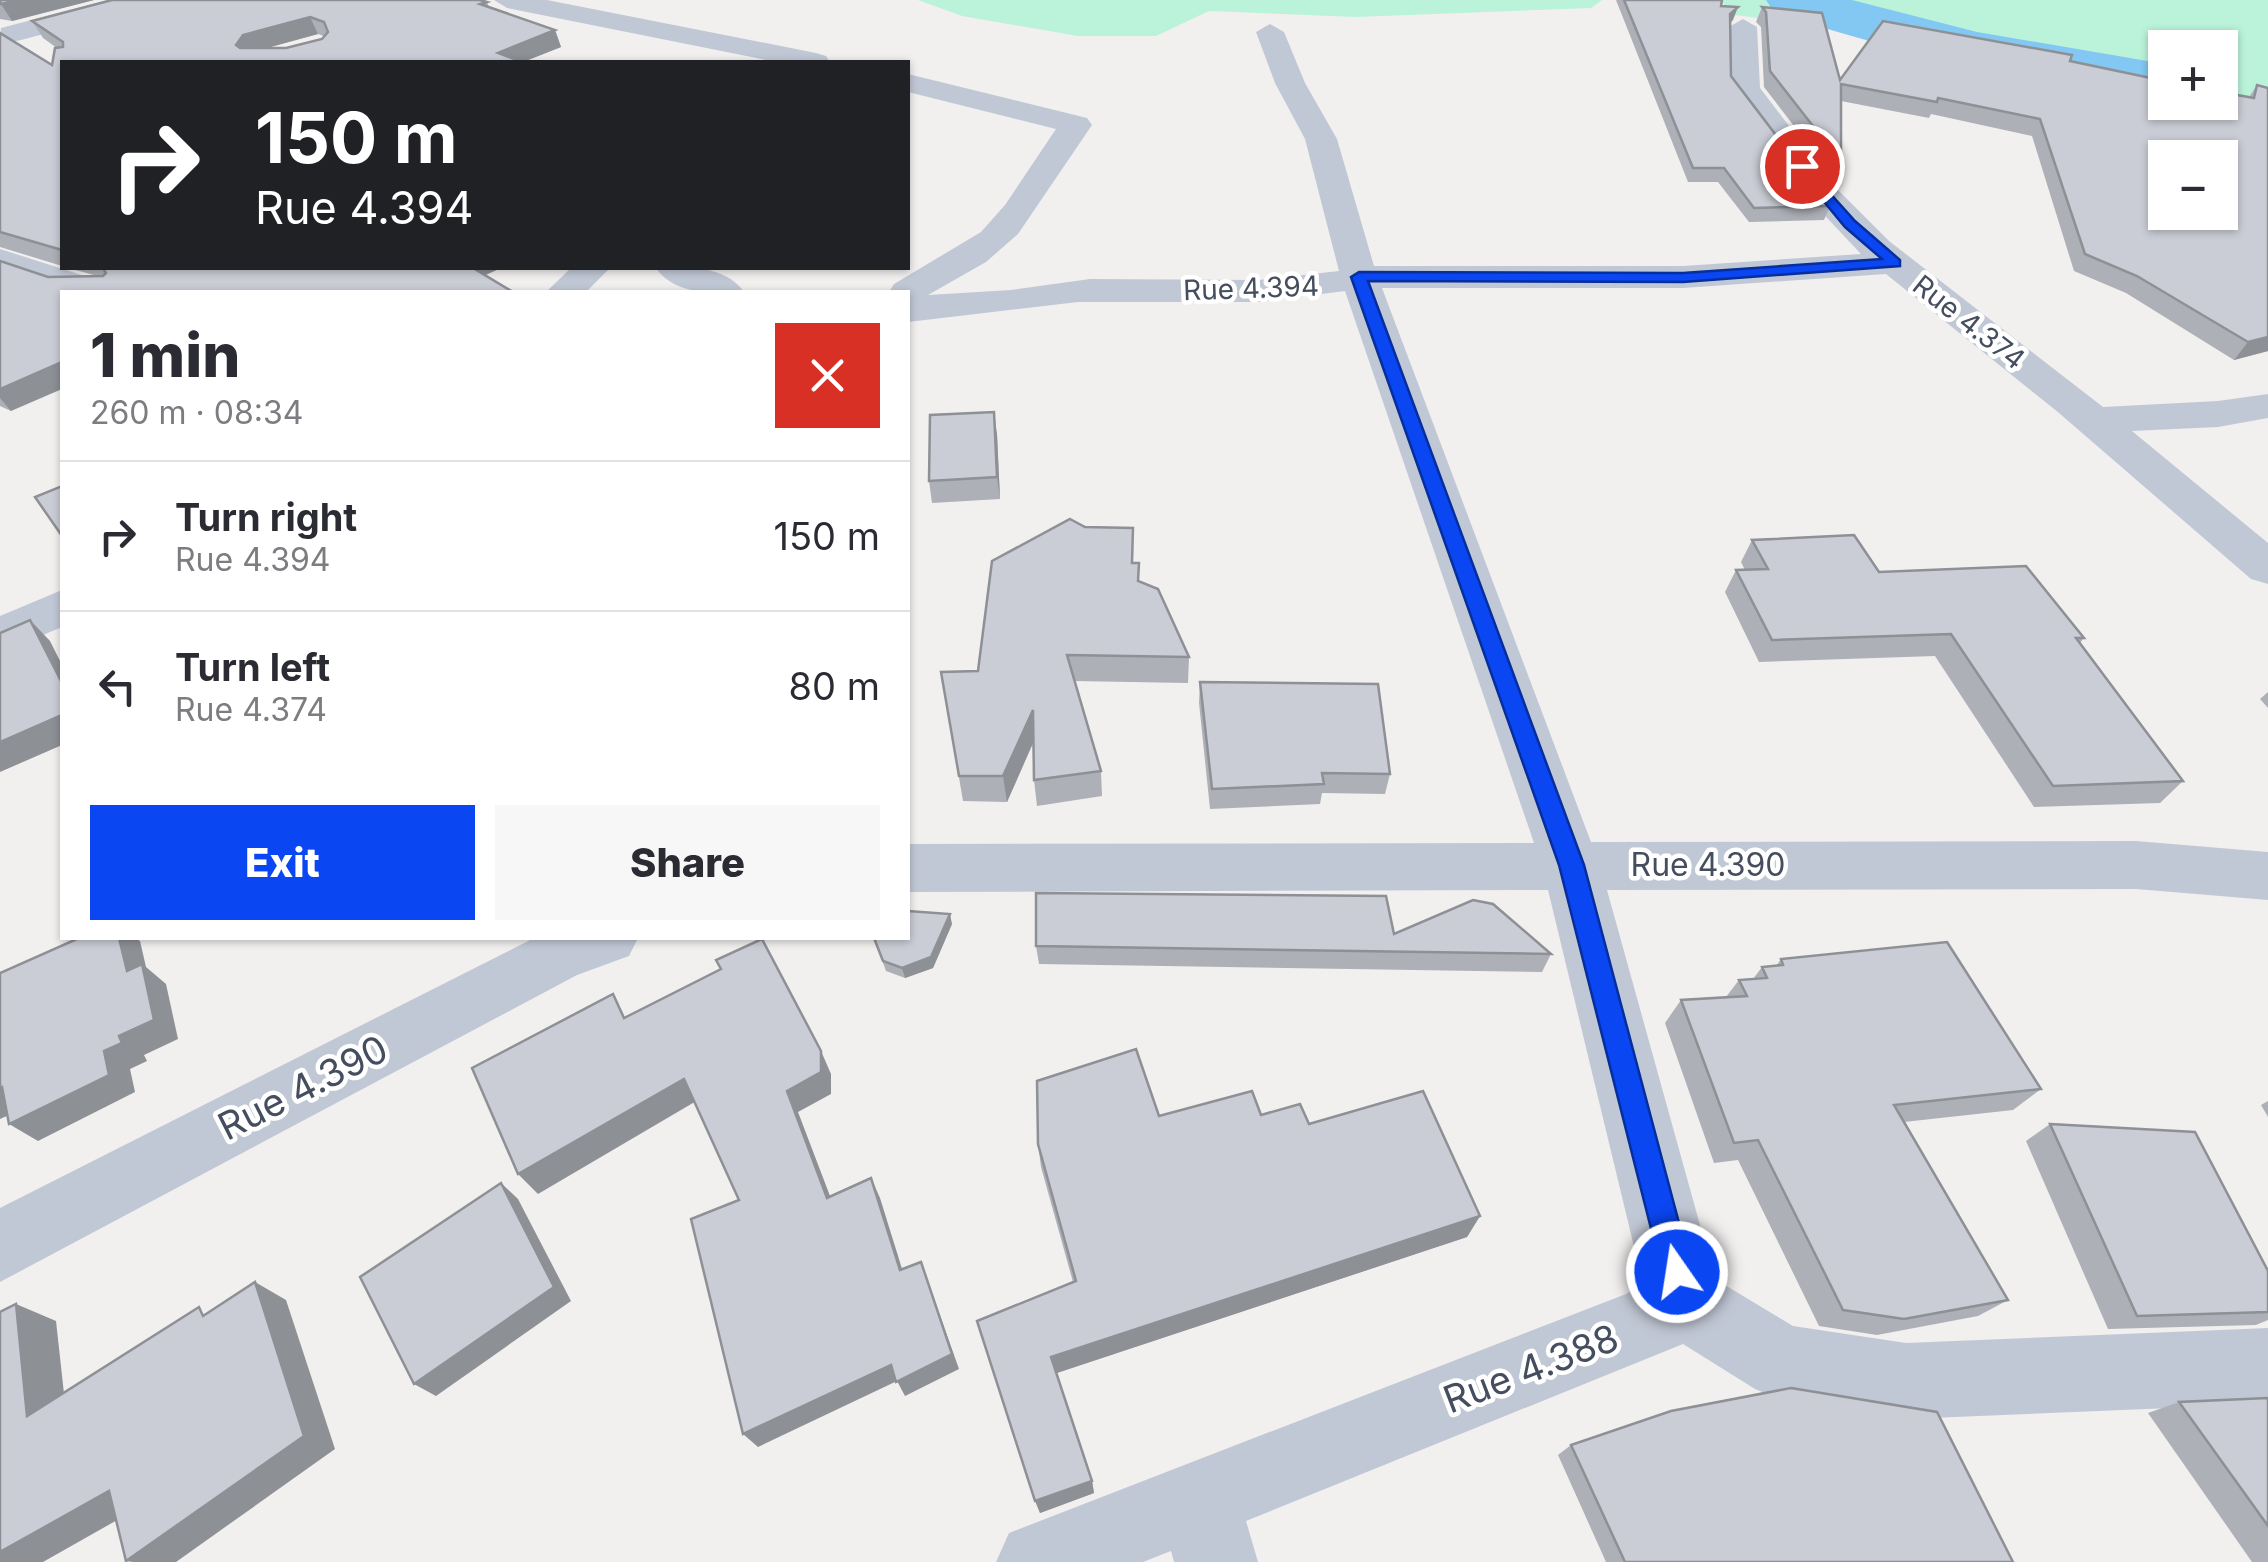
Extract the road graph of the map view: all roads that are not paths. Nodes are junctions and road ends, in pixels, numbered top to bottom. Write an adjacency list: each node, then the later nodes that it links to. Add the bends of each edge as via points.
1 (139, 0): 4 (street)
2 (507, 0): 7 (street)
3 (1743, 27): 11 (street, Rue 4.374, via 1745,88 1755,106 1825,196)
4 (6, 32): 6 (street)
5 (1270, 32): 14 (street, via 1321,138)
6 (39, 51)
7 (806, 60)
8 (923, 87): 9 (street, via 932,101); 18 (street, via 1076,125 993,239)
9 (910, 114)
10 (0, 260): 15 (street)
11 (1894, 263): 14 (street, Rue 4.394, via 1683,278); 21 (street, Rue 4.374)
12 (590, 270): 16 (street)
13 (678, 270): 17 (street)
14 (1359, 277): 19 (street, Rue 4.394, via 1324,287 1090,290); 25 (street)
15 (91, 290)
16 (566, 290)
17 (721, 290)
18 (910, 291)
19 (910, 310)
20 (2268, 406): 21 (street)
21 (2094, 420): 22 (street, Rue 4.374)
22 (2268, 568)
23 (60, 608): 24 (street)
24 (0, 636)
25 (1572, 865): 26 (street, Rue 4.390); 27 (street, Rue 4.390, via 2136,864); 30 (street)
26 (910, 868)
27 (2268, 876)
28 (602, 940): 29 (street, Rue 4.390, via 556,956)
29 (0, 1246)
30 (1683, 1302): 31 (street, via 1782,1362 1906,1381); 32 (street, Rue 4.388)
31 (2268, 1366)
32 (1208, 1530): 33 (street, Rue 4.388)
33 (1038, 1562)

